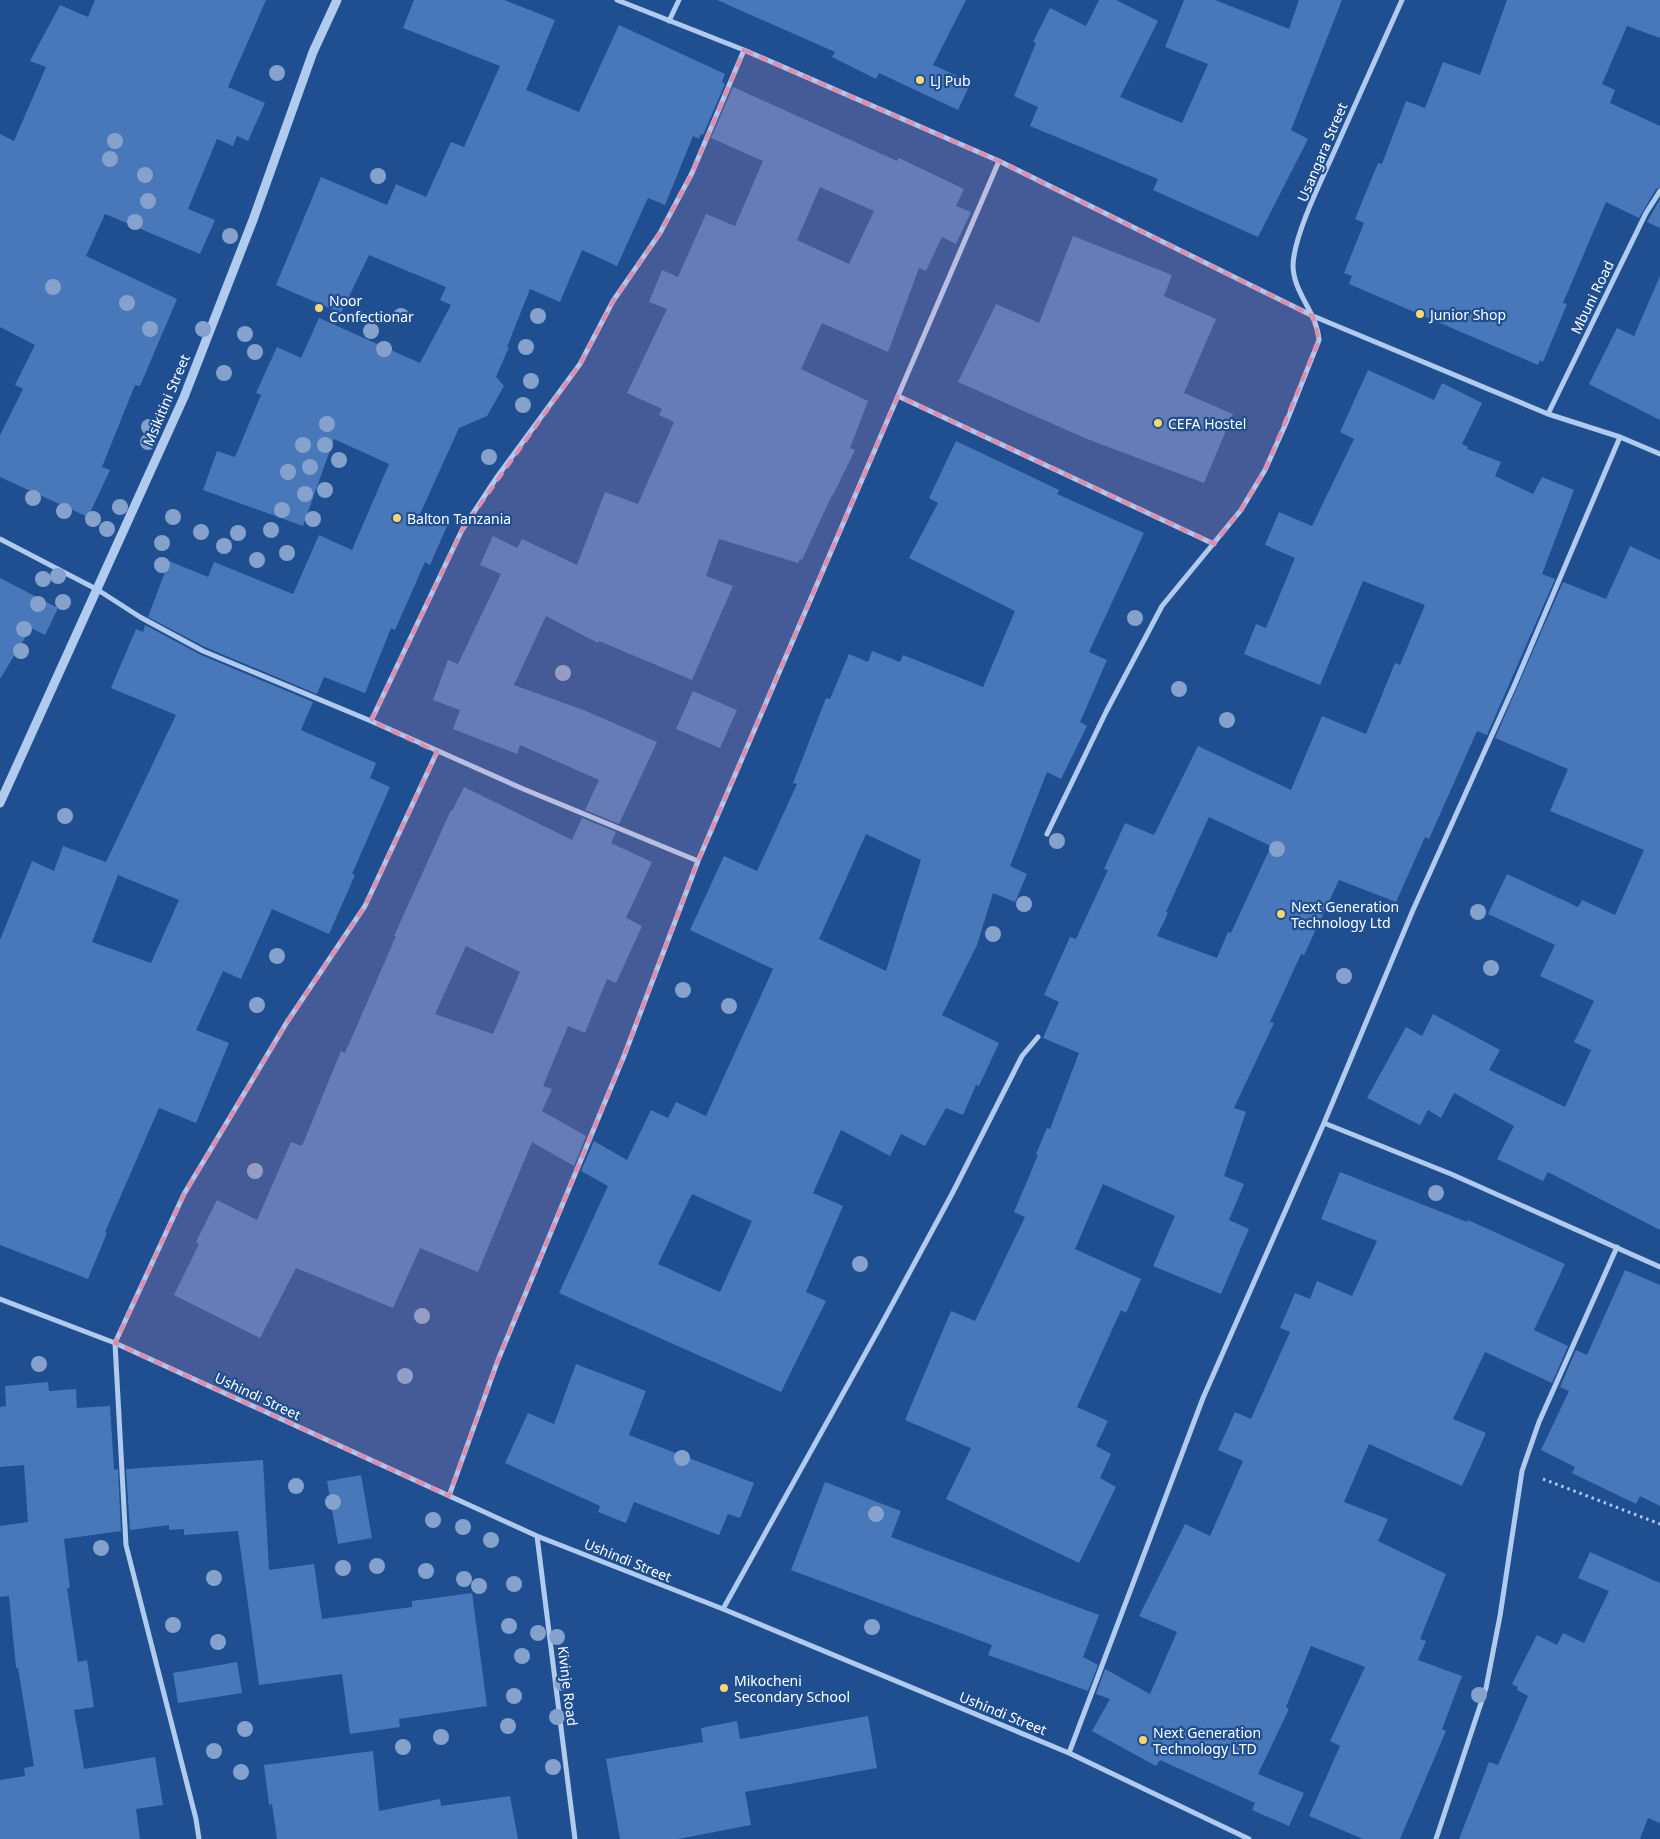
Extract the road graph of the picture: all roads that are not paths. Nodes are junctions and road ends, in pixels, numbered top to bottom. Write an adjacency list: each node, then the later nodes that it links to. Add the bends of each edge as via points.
1 (338, 0): 16 (street, Msikitini Street, via 313,52 253,220 184,397)
2 (617, 0): 5 (street)
3 (679, 0): 5 (street)
4 (1402, 0): 9 (street, Usangara Street, via 1314,196 1295,250 1293,266 1297,288)
5 (669, 21): 6 (street)
6 (744, 50): 7 (street); 17 (street, via 692,173 660,233 613,301 580,364 462,530)
7 (999, 161): 9 (street); 10 (street)
8 (1660, 191): 11 (street, Mbuni Road, via 1646,213)
9 (1312, 316): 11 (street); 15 (street, Usangara Street, via 1319,331 1319,340 1286,423 1241,510)
10 (898, 396): 15 (street); 21 (street)
11 (1548, 414): 12 (street)
12 (1620, 437): 13 (street); 23 (street, via 1514,686 1413,910)
13 (1660, 454)
14 (0, 538): 16 (street)
15 (1214, 544): 20 (street, Usangara Street, via 1162,606)
16 (98, 590): 17 (street, via 203,651); 19 (street, Msikitini Street)
17 (371, 721): 18 (street)
18 (437, 752): 21 (street); 27 (street, via 365,906 287,1022 184,1194)
19 (0, 803)
20 (1047, 834)
21 (698, 861): 28 (street, via 624,1056 498,1360)
22 (1038, 1037): 30 (street, via 1022,1056 954,1192)
23 (1324, 1123): 24 (street, via 1451,1174); 31 (street, via 1203,1398)
24 (1617, 1247): 25 (street); 35 (street, via 1539,1422 1522,1471 1486,1688)
25 (1660, 1267)
26 (0, 1299): 27 (street, Ushindi Street)
27 (114, 1343): 28 (street, Ushindi Street); 32 (street, via 126,1545)
28 (449, 1496): 29 (street, Ushindi Street)
29 (537, 1536): 30 (street, Ushindi Street); 33 (street, Kivinje Road)
30 (723, 1610): 31 (street, Ushindi Street)
31 (1069, 1753): 34 (street, Ushindi Street)
32 (199, 1839)
33 (575, 1839)
34 (1249, 1839)
35 (1436, 1839)

